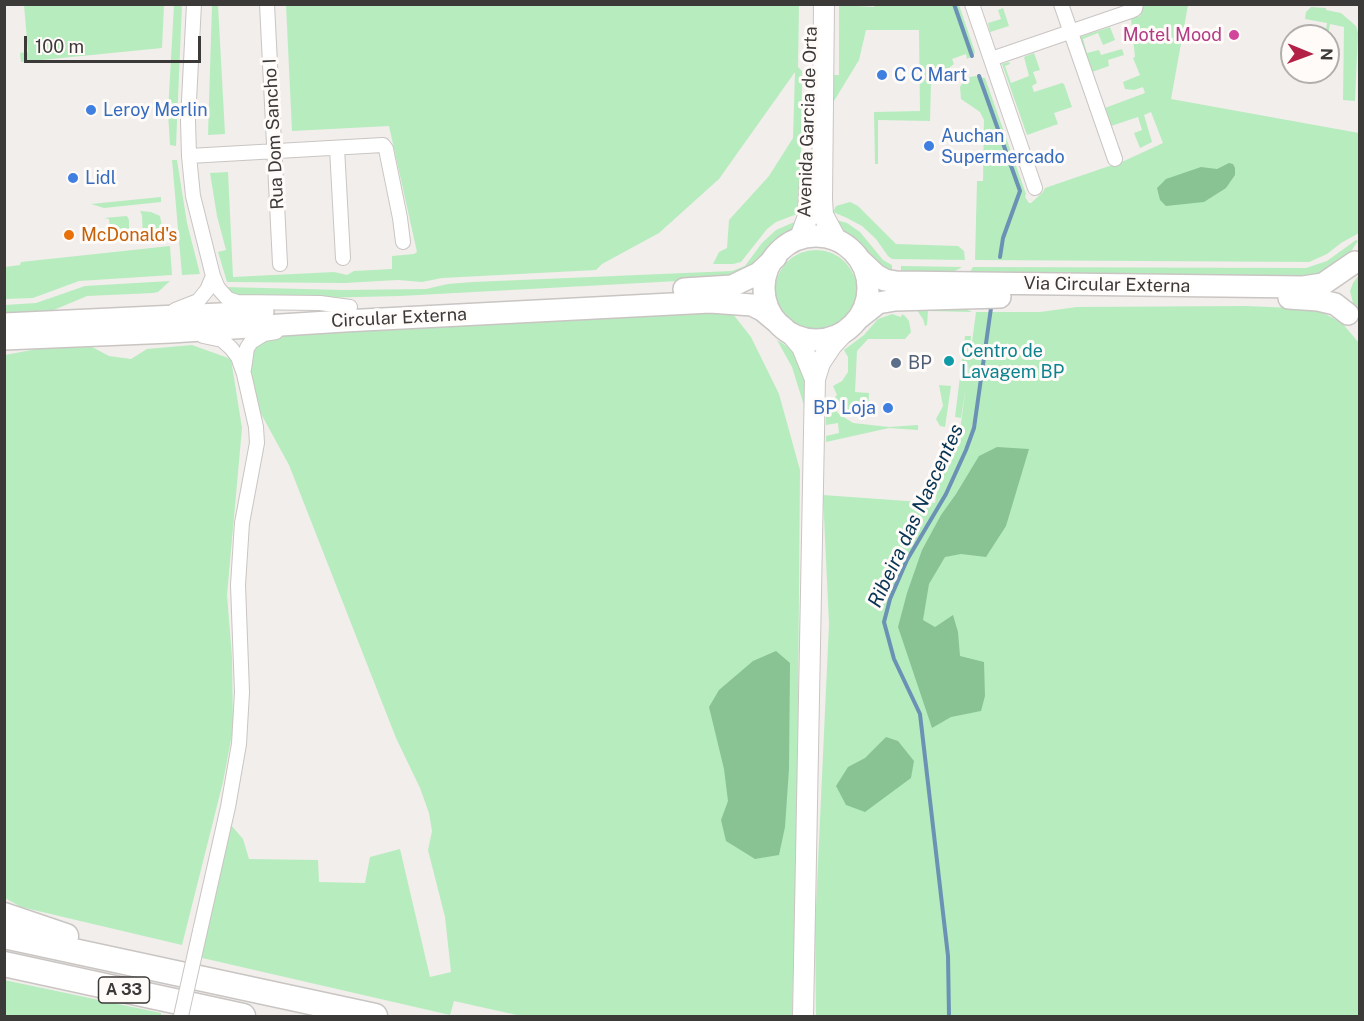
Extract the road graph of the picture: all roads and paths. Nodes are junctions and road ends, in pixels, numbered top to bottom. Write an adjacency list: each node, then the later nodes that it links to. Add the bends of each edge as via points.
1 (194, 4): 12 (street)
2 (267, 4): 11 (street, Rua Dom Sancho I)
3 (812, 4): 15 (main road, Avenida Garcia de Orta, via 809,198)
4 (824, 4): 16 (main road, Avenida Garcia de Orta, via 822,199 823,215)
5 (972, 4): 9 (street)
6 (1061, 4): 8 (street)
7 (1134, 8): 8 (street)
8 (1071, 32): 9 (street); 13 (street)
9 (991, 59): 14 (street)
10 (337, 148): 11 (street); 17 (street, via 383,145 386,149); 19 (street)
11 (275, 151): 12 (street); 22 (street, Rua Dom Sancho I)
12 (189, 156): 23 (street, via 193,196)
13 (1115, 159)
14 (1035, 188)
15 (800, 238): 16 (main road, via 818,236); 18 (main road)
16 (837, 241): 20 (main road)
17 (403, 242)
18 (776, 257): 24 (main road, Circular Externa, via 759,273 732,286); 29 (main road, via 766,277 766,297 773,316)
19 (343, 258)
20 (860, 260): 21 (main road, Via Circular Externa, via 876,275 896,282 1303,287 1323,284); 28 (main road, via 867,279 867,299)
21 (1357, 261): 26 (main road, via 1347,271 1340,292 1342,304)
22 (280, 264)
23 (213, 276): 24 (street, Circular Externa, via 222,294 237,302 320,303); 25 (street, via 198,301 180,309)
24 (347, 314): 25 (main road, Circular Externa); 29 (main road, Circular Externa, via 710,302 752,305); 30 (main road, Circular Externa); 32 (street, via 326,327 256,338 247,348)
25 (132, 317): 27 (main road, Circular Externa)
26 (1354, 319): 28 (main road, Via Circular Externa, via 1335,304 1302,298 1015,297 895,300 878,303)
27 (4, 324)
28 (852, 325): 29 (main road, via 816,340); 33 (main road, via 832,345)
29 (788, 331): 33 (main road, via 806,355)
30 (171, 332): 31 (main road, Circular Externa); 32 (street, via 222,340 238,357)
31 (10, 340)
32 (244, 374): 38 (street, bridge, via 257,443 242,523 238,585 242,692 239,744)
33 (815, 380): 41 (main road)
34 (4, 915): 37 (highway)
35 (4, 936): 37 (highway, A 33)
36 (4, 964): 39 (highway, A 33)
37 (168, 972): 40 (highway, A 33)
38 (181, 1017)
39 (243, 1017)
40 (375, 1017)
41 (804, 1017)

